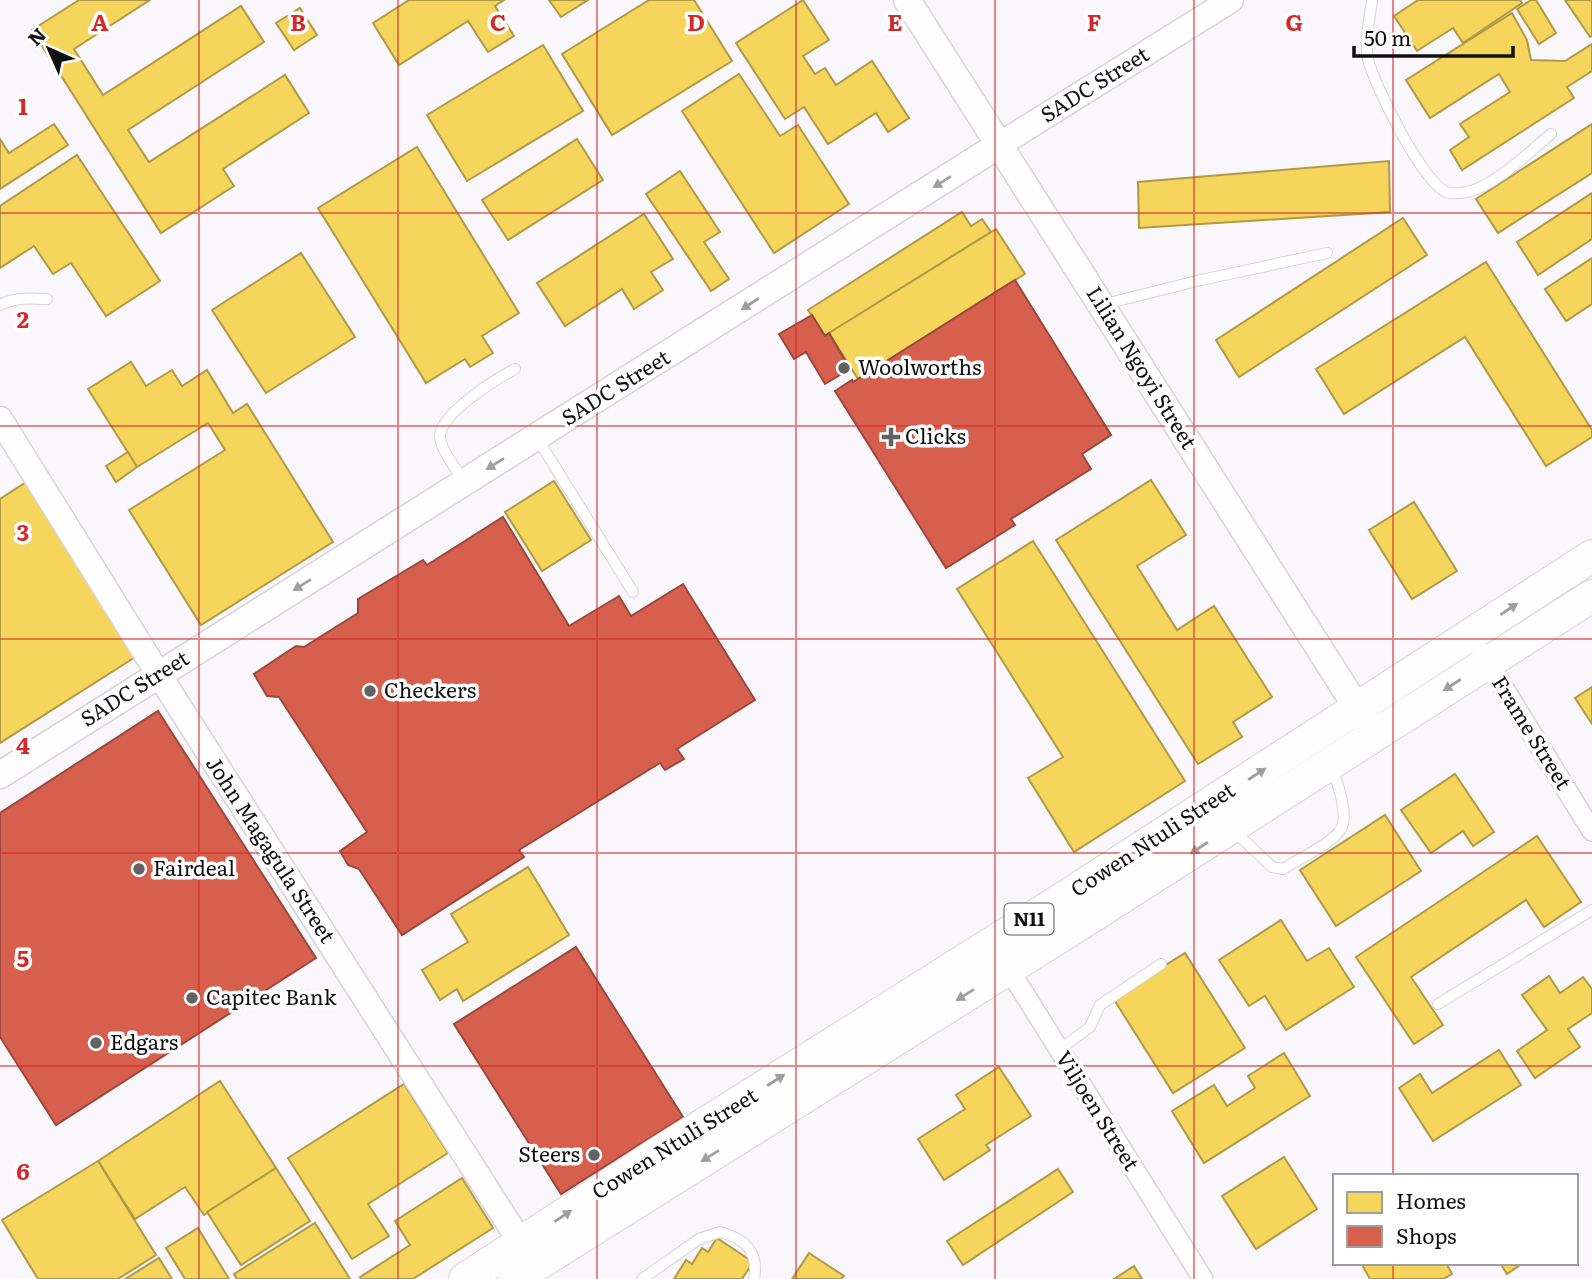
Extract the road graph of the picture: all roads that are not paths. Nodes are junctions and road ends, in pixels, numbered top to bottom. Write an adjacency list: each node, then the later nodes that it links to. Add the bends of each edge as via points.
1 (907, 0): 5 (main road, Lilian Ngoyi Street)
2 (1231, 0): 5 (street, SADC Street)
3 (1372, 0): 4 (lane, via 1367,57 1374,81 1402,135 1447,192 1467,192 1486,185)
4 (1551, 134)
5 (999, 145): 9 (main road, Lilian Ngoyi Street); 12 (main road, SADC Street, one-way to 12)
6 (1327, 253): 9 (lane)
7 (47, 299): 8 (lane)
8 (0, 304)
9 (1101, 305): 20 (main road, Lilian Ngoyi Street)
10 (515, 369): 13 (lane, via 468,399 442,429 441,443)
11 (0, 419): 19 (street, John Magagula Street)
12 (537, 438): 13 (main road, SADC Street, one-way to 13); 15 (lane)
13 (465, 483): 19 (main road, SADC Street, one-way to 19)
14 (1592, 556): 17 (highway, Cowen Ntuli Street / N11, one-way to 14)
15 (633, 592)
16 (1592, 596): 18 (highway, Cowen Ntuli Street / N11)
17 (1471, 635): 18 (street, Frame Street); 20 (highway, Cowen Ntuli Street / N11)
18 (1487, 662): 21 (highway, Cowen Ntuli Street / N11, one-way to 21); 25 (street, Frame Street)
19 (159, 675): 23 (main road, SADC Street); 32 (street, John Magagula Street)
20 (1357, 709): 21 (main road, Lilian Ngoyi Street); 27 (highway, Cowen Ntuli Street / N11, one-way to 20)
21 (1374, 735): 22 (highway, Cowen Ntuli Street / N11)
22 (1331, 763): 24 (highway, Cowen Ntuli Street / N11); 24 (lane, via 1342,800 1342,827 1283,869 1272,867)
23 (0, 775)
24 (1230, 827): 29 (highway, Cowen Ntuli Street / N11, one-way to 29)
25 (1592, 831)
26 (1592, 910): 30 (lane)
27 (992, 942): 29 (street, Viljoen Street); 32 (highway, Cowen Ntuli Street / N11, one-way to 27, via 657,1154)
28 (1161, 964): 31 (lane, via 1100,1004 1090,1027)
29 (1008, 969): 31 (street, Viljoen Street); 32 (highway, Cowen Ntuli Street / N11, one-way to 32)
30 (1438, 1004)
31 (1059, 1050): 36 (street, Viljoen Street)
32 (529, 1267): 33 (highway, Cowen Ntuli Street / N11)
33 (465, 1279)
34 (642, 1279): 35 (lane, via 699,1239 720,1232 742,1241 754,1254)
35 (754, 1279)
36 (1203, 1279)

